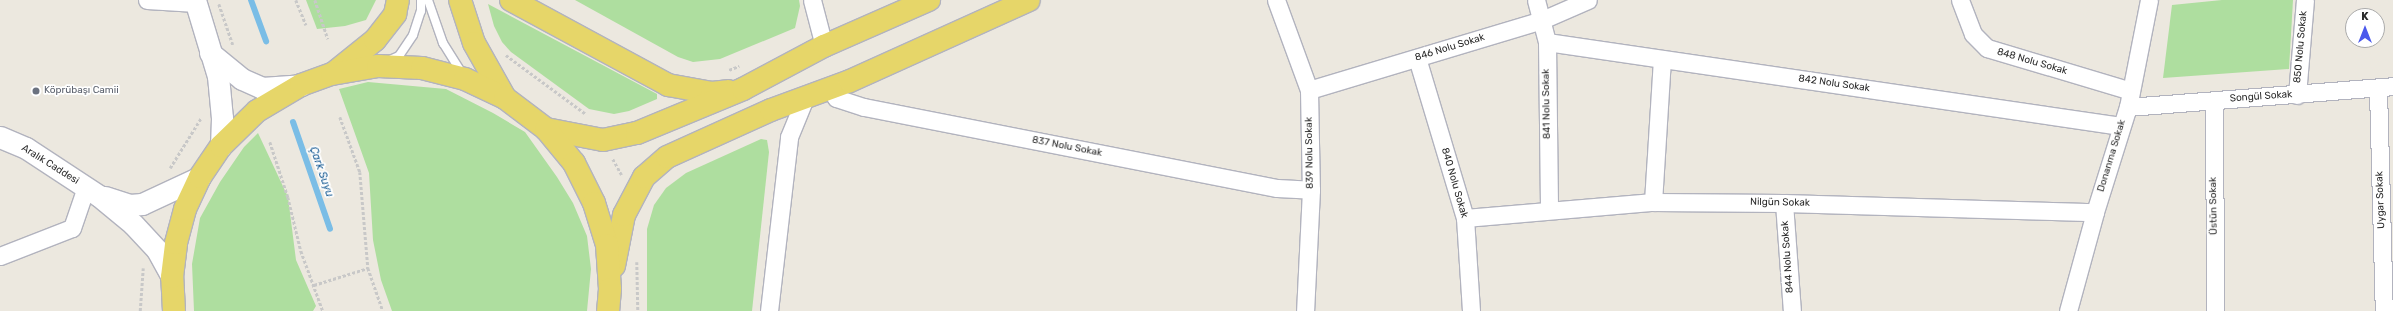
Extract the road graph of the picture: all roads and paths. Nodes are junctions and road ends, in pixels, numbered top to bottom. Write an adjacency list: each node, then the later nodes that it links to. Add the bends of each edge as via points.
1 (147, 0): 19 (street)
2 (218, 0): 26 (path)
3 (296, 0): 21 (path)
4 (315, 0): 22 (path)
5 (398, 0): 33 (main road, via 395,14 375,40)
6 (421, 0): 31 (lane, via 421,11 413,35 400,54)
7 (428, 0): 34 (lane, via 443,43)
8 (460, 0): 41 (main road, via 474,43)
9 (511, 0): 37 (main road, via 668,85 712,93)
10 (812, 0): 24 (street)
11 (929, 0): 24 (main road)
12 (1029, 0): 38 (main road)
13 (1276, 0): 39 (street, 839 Nolu Sokak)
14 (1536, 0): 20 (street, 841 Nolu Sokak)
15 (1588, 0): 20 (street, 846 Nolu Sokak)
16 (1960, 0): 43 (street, 848 Nolu Sokak, via 1972,34 1987,48)
17 (2149, 0): 43 (street, Donanma Sokak)
18 (2306, 0): 40 (street, 850 Nolu Sokak)
19 (196, 2): 27 (street)
20 (1542, 20): 23 (street, 841 Nolu Sokak); 28 (street, 846 Nolu Sokak)
21 (306, 25)
22 (328, 39)
23 (1547, 42): 29 (street, 842 Nolu Sokak); 61 (street, 841 Nolu Sokak)
24 (824, 46): 37 (main road)
25 (501, 50): 46 (path, via 582,113)
26 (235, 51)
27 (210, 53): 35 (street, via 242,79 262,88); 52 (street, via 218,76 222,118)
28 (1417, 58): 39 (street, 846 Nolu Sokak); 63 (street, 840 Nolu Sokak)
29 (1662, 59): 48 (street, 842 Nolu Sokak); 59 (street)
30 (742, 64): 32 (path)
31 (378, 66): 33 (main road); 34 (main road, via 422,68)
32 (722, 73)
33 (332, 74): 35 (main road)
34 (465, 79): 41 (main road)
35 (301, 85): 52 (main road, via 257,111)
36 (2385, 87): 40 (street, Songül Sokak); 85 (street, Uygar Sokak)
37 (743, 89): 49 (main road, via 637,133 617,138 603,140)
38 (830, 89): 42 (main road); 57 (street, 837 Nolu Sokak, via 836,98 864,107 1277,188)
39 (1309, 90): 57 (street, 839 Nolu Sokak)
40 (2297, 95): 44 (street, Songül Sokak)
41 (505, 98): 49 (main road)
42 (805, 98): 70 (main road, via 771,110 667,157 644,177 624,215); 79 (street, via 789,137)
43 (2129, 99): 44 (street, Songül Sokak); 48 (street, Donanma Sokak)
44 (2214, 101): 84 (street, Üstün Sokak)
45 (205, 111): 54 (path)
46 (593, 116)
47 (340, 117): 67 (path, via 360,172)
48 (2121, 126): 62 (street, Donanma Sokak)
49 (546, 130): 70 (main road, via 574,163 594,203 606,245)
50 (0, 138): 58 (street, Aralık Caddesi, via 26,148)
51 (270, 142): 69 (path, via 288,197 301,251)
52 (221, 146): 55 (main road)
53 (609, 152): 56 (path)
54 (168, 172)
55 (200, 177): 58 (street, via 142,204 130,204); 68 (main road, via 185,209 176,242)
56 (624, 178)
57 (1311, 190): 80 (street, 839 Nolu Sokak)
58 (93, 191): 65 (street, via 72,228); 68 (street, via 133,224 156,250)
59 (1653, 202): 60 (street, Nilgün Sokak); 61 (street, Nilgün Sokak)
60 (1784, 203): 62 (street, Nilgün Sokak); 82 (street, 844 Nolu Sokak)
61 (1548, 209): 63 (street, Nilgün Sokak)
62 (2095, 212): 83 (street, Donanma Sokak)
63 (1465, 218): 81 (street, 840 Nolu Sokak)
64 (637, 255): 78 (path)
65 (0, 256)
66 (143, 266): 73 (path)
67 (368, 268): 69 (path); 76 (path)
68 (172, 277): 72 (main road)
69 (314, 285): 71 (path)
70 (610, 289): 77 (main road)
71 (322, 306): 74 (path); 75 (path)
72 (171, 308)
73 (140, 311)
74 (319, 311)
75 (323, 311)
76 (383, 311)
77 (608, 311)
78 (638, 311)
79 (769, 311)
80 (1305, 311)
81 (1471, 311)
82 (1792, 311)
83 (2068, 311)
84 (2215, 311)
85 (2384, 311)

